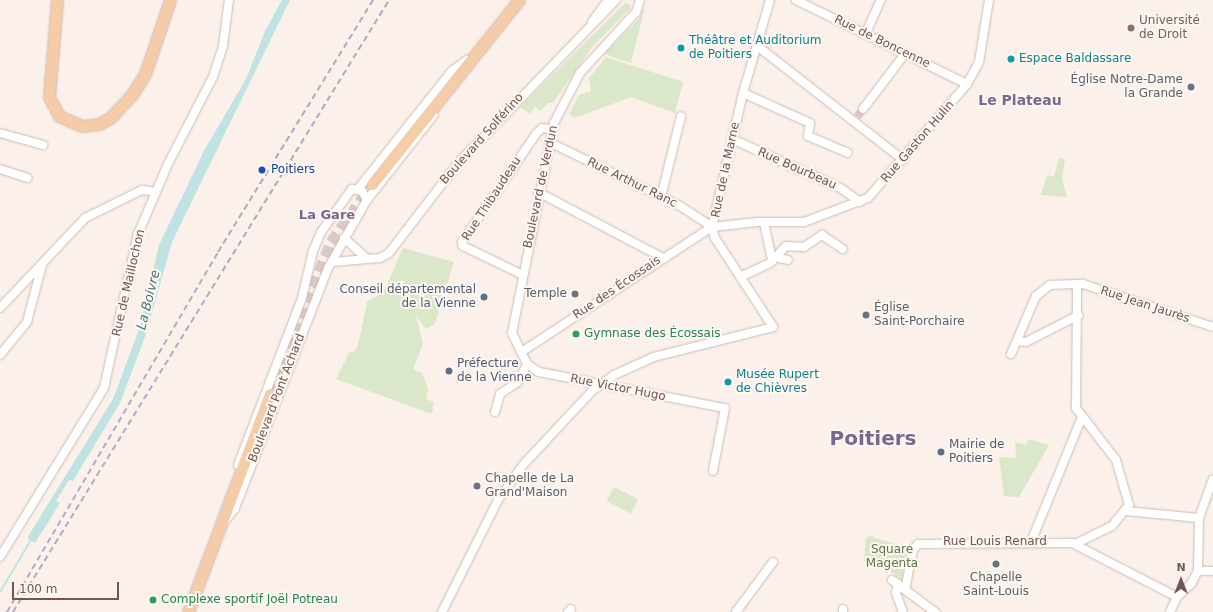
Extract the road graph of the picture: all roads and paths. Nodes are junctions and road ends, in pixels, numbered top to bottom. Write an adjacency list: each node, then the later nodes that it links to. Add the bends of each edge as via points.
1 (57, 0): 2 (main road, via 49,97 59,116 81,126 99,124 110,118 133,94 146,69)
2 (170, 0)
3 (230, 0): 34 (street, Rue de Maillochon, via 223,46 214,77)
4 (510, 0): 13 (main road, via 494,18)
5 (519, 0): 13 (main road)
6 (608, 0): 14 (street, Boulevard Solférino)
7 (616, 0): 14 (street, Boulevard Solférino)
8 (640, 0): 23 (street, Boulevard de Verdun, via 636,12 604,45 571,87)
9 (770, 0): 16 (street, Rue de la Marne)
10 (796, 0): 15 (street, Rue de Boncenne)
11 (881, 0): 15 (street)
12 (985, 2): 19 (street, Rue Gaston Hulin, via 979,62)
13 (491, 31): 17 (main road)
14 (585, 32): 43 (street, Boulevard Solférino, via 458,163 389,253 380,258)
15 (866, 33): 19 (street, Rue de Boncenne)
16 (756, 45): 20 (street, Rue de la Marne); 29 (street, via 855,119)
17 (470, 58): 32 (main road); 33 (street, Boulevard Pont Achard, via 452,71); 37 (street, Boulevard Pont Achard, via 458,85)
18 (901, 60): 21 (street)
19 (967, 84): 29 (street, Rue Gaston Hulin)
20 (743, 93): 25 (street, Rue de la Marne); 28 (street, via 810,123 808,136)
21 (863, 109)
22 (681, 116): 36 (street)
23 (552, 129): 26 (street, Boulevard de Verdun); 50 (street, Rue Thibaudeau, via 540,130 462,242 463,246)
24 (0, 133): 27 (street)
25 (732, 139): 38 (street, Rue Bourbeau, via 842,189); 40 (street, Rue de la Marne)
26 (549, 142): 35 (street, Boulevard de Verdun); 36 (street, Rue Arthur Ranc)
27 (43, 145)
28 (848, 153)
29 (903, 160): 38 (street, Rue Gaston Hulin, via 868,198)
30 (0, 168): 31 (street)
31 (28, 178)
32 (372, 184)
33 (358, 189): 37 (street); 48 (street, Boulevard Pont Achard, via 347,192 327,222 313,250)
34 (156, 192): 47 (street, via 142,190 85,218); 72 (street, Rue de Maillochon, via 138,234 104,388)
35 (538, 192): 44 (street); 50 (street, Boulevard de Verdun)
36 (661, 197): 40 (street, Rue Arthur Ranc)
37 (367, 200): 41 (street, Boulevard Pont Achard)
38 (860, 202): 39 (street, via 804,222)
39 (764, 222): 40 (street); 45 (street)
40 (712, 227): 44 (street, Rue des Écossais); 51 (street, Rue de la Marne)
41 (344, 238): 43 (street); 49 (street, Boulevard Pont Achard)
42 (843, 249): 45 (street, via 822,235 804,247 786,246)
43 (365, 257): 49 (street, Boulevard Solférino)
44 (663, 258): 57 (street, Rue des Écossais)
45 (773, 259): 46 (street); 51 (street)
46 (788, 260)
47 (42, 264): 53 (street); 59 (street, via 27,322)
48 (312, 264): 49 (street); 71 (street, Boulevard Pont Achard, via 223,505)
49 (330, 265): 71 (street, Boulevard Pont Achard, via 235,508)
50 (523, 275): 57 (street, Boulevard de Verdun, via 512,332)
51 (740, 277): 63 (street, Rue de la Marne, via 773,327 667,353 631,367)
52 (1077, 284): 54 (street); 55 (street, Rue Jean Jaurès); 56 (street, via 1042,288)
53 (0, 308)
54 (1079, 316): 56 (street, via 1026,342); 66 (street, via 1076,398)
55 (1213, 327)
56 (1017, 341): 58 (street)
57 (523, 351): 60 (street)
58 (1011, 354)
59 (0, 355)
60 (527, 364): 61 (street, Rue Victor Hugo); 62 (street)
61 (539, 372): 62 (street); 63 (street, Rue Victor Hugo)
62 (524, 374): 65 (street, via 500,394)
63 (601, 385): 67 (street, Rue Victor Hugo, via 725,408); 82 (street, via 559,424 498,500)
64 (270, 394): 71 (main road, Boulevard Pont Achard)
65 (495, 412)
66 (1082, 417): 69 (street, via 1116,460 1129,500); 73 (street)
67 (714, 471)
68 (1213, 479): 70 (street)
69 (1126, 511): 70 (street); 74 (street, via 1112,526)
70 (1199, 518): 78 (street)
71 (222, 525): 81 (main road, Boulevard Pont Achard)
72 (14, 534): 75 (street, Rue de Maillochon); 77 (street, Rue de Maillochon)
73 (1031, 542): 74 (street, Rue Louis Renard); 79 (street, Rue Louis Renard, via 914,546)
74 (1077, 543): 80 (street)
75 (0, 557)
76 (773, 562): 83 (street)
77 (0, 565)
78 (1206, 570): 80 (street)
79 (906, 590): 84 (street, via 895,582); 85 (street)
80 (1177, 597): 86 (street)
81 (188, 612)
82 (442, 612)
83 (736, 612)
84 (903, 612)
85 (935, 612)
86 (1170, 612)

